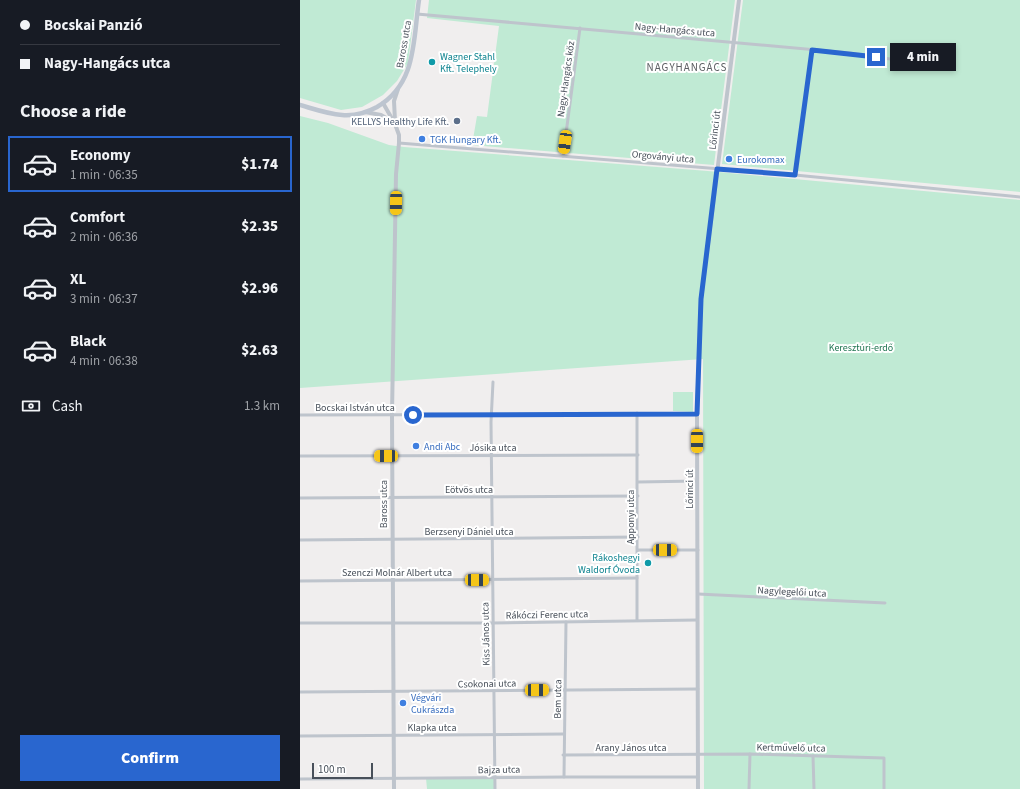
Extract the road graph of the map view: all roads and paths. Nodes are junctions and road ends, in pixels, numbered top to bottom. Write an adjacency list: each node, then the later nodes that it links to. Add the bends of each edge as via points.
1 (419, 0): 3 (main road, Baross utca)
2 (739, 0): 5 (street, Lőrinci út)
3 (417, 14): 4 (street, Nagy-Hangács utca); 8 (main road, Baross utca, via 411,60 405,79)
4 (580, 28): 5 (street, Nagy-Hangács utca); 14 (street, Nagy-Hangács köz)
5 (733, 42): 6 (street, Nagy-Hangács utca); 15 (street, Lőrinci út)
6 (812, 50): 7 (street, Nagy-Hangács utca); 16 (street)
7 (930, 65)
8 (398, 90): 9 (main road, Baross utca); 12 (street, Baross utca, via 393,108)
9 (383, 103): 11 (main road); 12 (street, Baross utca)
10 (300, 105): 11 (main road, via 334,114 351,115)
11 (365, 112): 12 (street, via 381,115)
12 (395, 124): 13 (street, Baross utca)
13 (399, 143): 14 (street, Orgoványi utca); 23 (street, Baross utca, via 396,174)
14 (563, 156): 15 (street, Orgoványi utca)
15 (717, 169): 16 (street, Orgoványi utca); 21 (street, Lőrinci út, via 701,299)
16 (795, 175): 17 (street, Orgoványi utca)
17 (1020, 197)
18 (493, 382): 20 (street, Kiss János utca)
19 (637, 413): 20 (street, Bocskai István utca); 21 (street, Bocskai István utca); 25 (street, Apponyi utca)
20 (492, 414): 23 (street, Bocskai István utca); 24 (street, Kiss János utca)
21 (697, 414): 28 (street, Lőrinci út)
22 (300, 415): 23 (street, Bocskai István utca)
23 (392, 415): 27 (street, Baross utca)
24 (492, 455): 25 (street, Jósika utca); 27 (street, Jósika utca); 32 (street, Kiss János utca)
25 (638, 455): 29 (street, Apponyi utca)
26 (300, 456): 27 (street, Jósika utca)
27 (392, 456): 31 (street, Baross utca)
28 (697, 481): 29 (street); 39 (street, Lőrinci út)
29 (638, 482): 30 (street, Apponyi utca)
30 (638, 496): 32 (street, Eötvös utca); 34 (street, Apponyi utca)
31 (392, 497): 32 (street, Eötvös utca); 33 (street, Eötvös utca); 36 (street, Baross utca)
32 (492, 497): 35 (street, Kiss János utca)
33 (300, 498)
34 (638, 537): 35 (street, Berzsenyi Dániel utca); 38 (street, Apponyi utca)
35 (492, 538): 36 (street, Berzsenyi Dániel utca); 42 (street, Kiss János utca)
36 (392, 539): 37 (street, Berzsenyi Dániel utca); 41 (street, Baross utca)
37 (300, 540)
38 (638, 550): 39 (street); 40 (street, Apponyi utca)
39 (698, 550): 44 (street, Lőrinci út)
40 (638, 578): 42 (street, Szenczi Molnár Albert utca); 46 (street, Apponyi utca)
41 (392, 580): 42 (street, Szenczi Molnár Albert utca); 43 (street, Szenczi Molnár Albert utca); 48 (street, Baross utca)
42 (492, 580): 51 (street, Kiss János utca)
43 (300, 581)
44 (698, 594): 45 (street, Nagylegelői utca); 47 (street, Lőrinci út)
45 (885, 604)
46 (637, 620): 47 (street, Rákóczi Ferenc utca); 49 (street, Rákóczi Ferenc utca)
47 (698, 620): 52 (street, Lőrinci út)
48 (393, 622): 50 (street, Rákóczi Ferenc utca); 51 (street, Rákóczi Ferenc utca); 54 (street, Baross utca)
49 (566, 622): 51 (street, Rákóczi Ferenc utca); 53 (street, Bem utca)
50 (300, 623)
51 (493, 623): 55 (street, Kiss János utca)
52 (698, 689): 53 (street, Csokonai utca); 63 (street, Lőrinci út)
53 (565, 690): 55 (street, Csokonai utca); 58 (street, Bem utca)
54 (393, 691): 55 (street, Csokonai utca); 56 (street, Csokonai utca); 59 (street, Baross utca)
55 (494, 691): 57 (street, Kiss János utca)
56 (300, 692)
57 (494, 734): 58 (street, Klapka utca); 59 (street, Klapka utca); 65 (street, Kiss János utca)
58 (564, 734): 62 (street, Bem utca)
59 (393, 735): 60 (street, Klapka utca); 69 (street, Baross utca)
60 (300, 736)
61 (750, 754): 63 (street, Kertművelő utca); 64 (street, Kertművelő utca); 73 (street)
62 (564, 755): 63 (street, Arany János utca); 66 (street, Bem utca)
63 (698, 755): 67 (street, Lőrinci út)
64 (813, 756): 74 (street); 75 (street, Kertművelő utca, via 884,758)
65 (495, 777): 66 (street, Bajza utca); 69 (street, Bajza utca); 71 (street, Kiss János utca)
66 (564, 777): 67 (street, Bajza utca)
67 (698, 777): 72 (street, Lőrinci út)
68 (300, 779): 69 (street, Bajza utca)
69 (394, 779): 70 (street, Baross utca)
70 (394, 789)
71 (495, 789)
72 (698, 789)
73 (749, 789)
74 (814, 789)
75 (884, 789)

